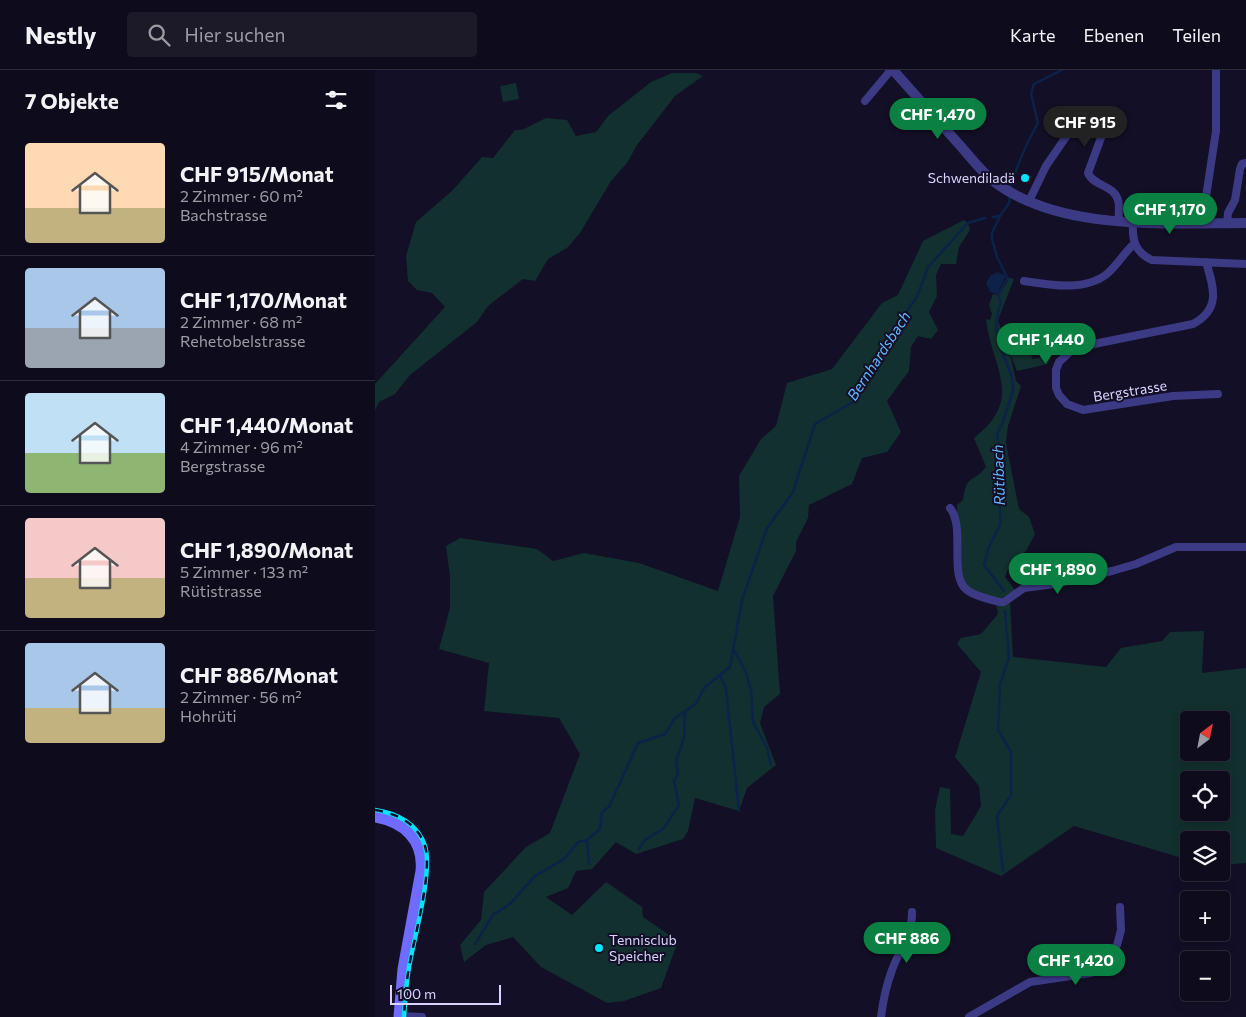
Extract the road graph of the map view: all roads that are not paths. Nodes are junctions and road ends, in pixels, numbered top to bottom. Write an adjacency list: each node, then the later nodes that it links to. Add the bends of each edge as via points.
1 (892, 70): 3 (street); 5 (street, via 985,173 1010,192)
2 (1216, 70): 8 (street, via 1215,131)
3 (865, 101)
4 (1246, 163): 9 (street, via 1240,169)
5 (1029, 201): 6 (street, via 1084,217); 6 (street, via 1070,131 1097,131 1102,135 1088,173 1090,178 1115,194)
6 (1119, 221): 7 (street)
7 (1133, 222): 8 (street); 11 (street)
8 (1202, 223): 9 (street)
9 (1227, 223): 10 (street)
10 (1246, 223)
11 (1134, 244): 12 (street, via 1152,260); 14 (street, via 1106,274 1091,282 1051,286)
12 (1206, 262): 13 (street); 15 (street, Bergstrasse, via 1214,291 1210,307 1202,319 1193,324 1074,348 1059,362 1055,379 1059,395 1067,404 1083,410 1173,396)
13 (1246, 264)
14 (1024, 281)
15 (1217, 394)
16 (950, 508): 17 (street, via 956,519 959,573 965,589 1000,602 1023,588 1112,571 1176,547)
17 (1246, 547)
18 (375, 817): 21 (main road, via 405,828 416,841 421,856)
19 (1120, 907): 24 (street, via 1121,930 1106,964 1091,973 1030,982)
20 (912, 912): 23 (street, via 912,928 892,970)
21 (399, 1016): 22 (street)
22 (422, 1017)
23 (881, 1017)
24 (969, 1017)

